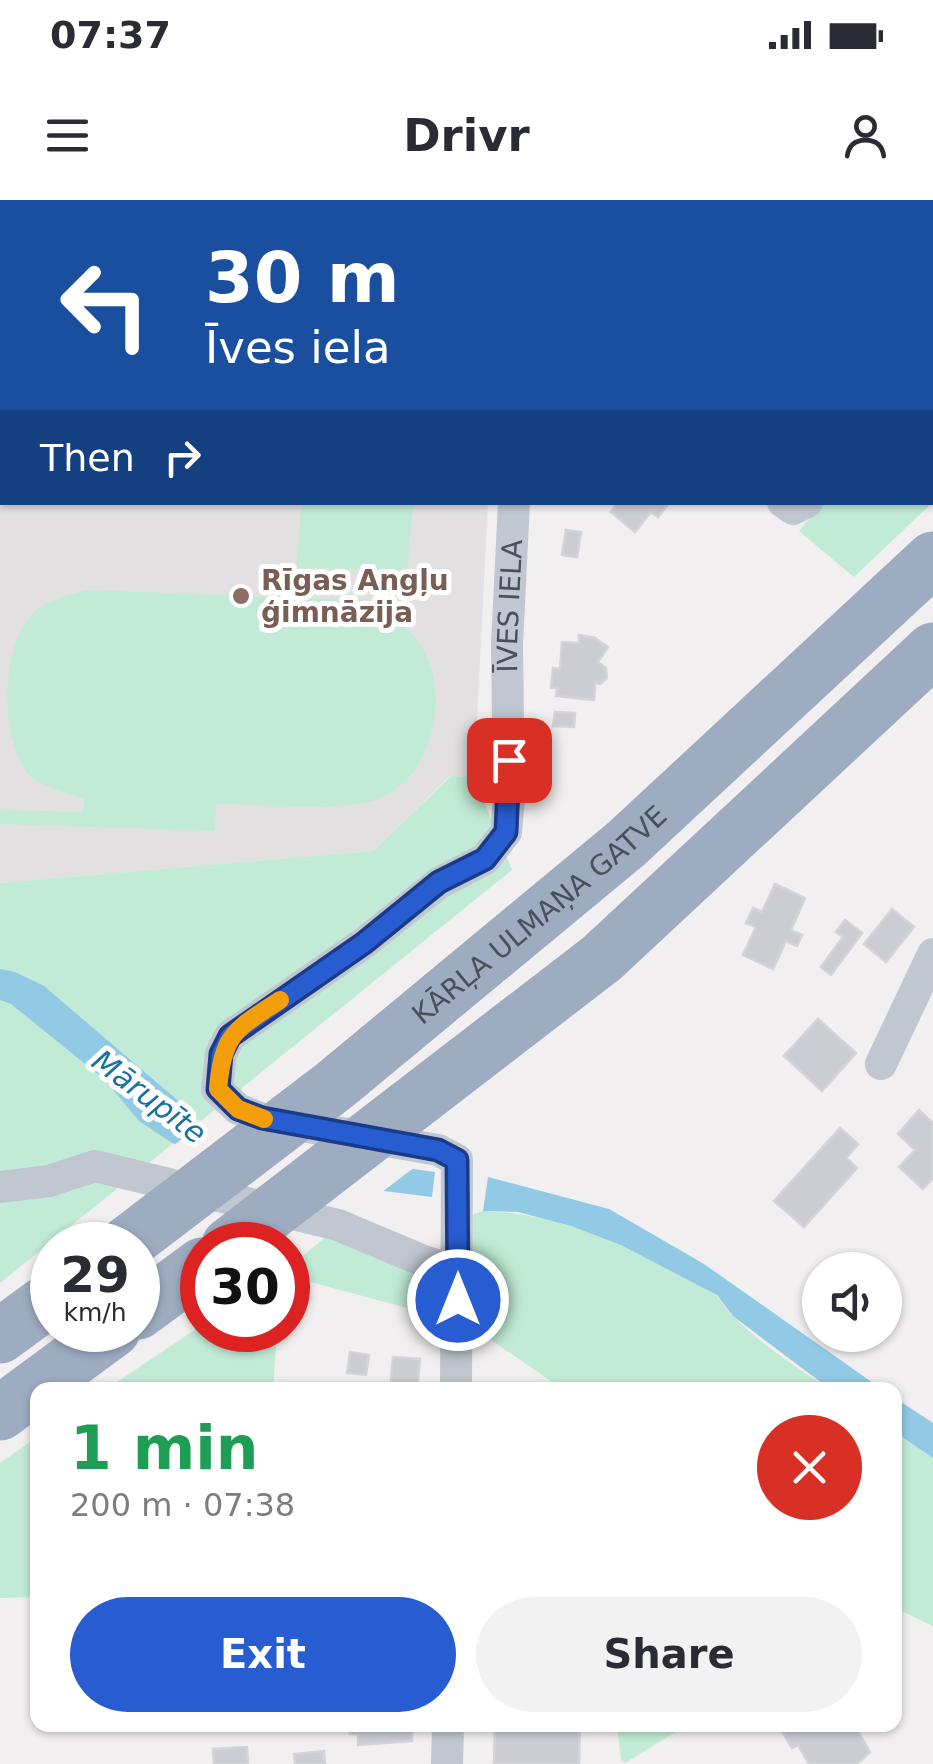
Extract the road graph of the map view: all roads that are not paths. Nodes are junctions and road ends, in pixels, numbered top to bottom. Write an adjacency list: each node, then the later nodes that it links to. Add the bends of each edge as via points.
1 (514, 505): 9 (street, ĪVES IELA, via 506,832 485,859 439,882 230,1036 218,1089 238,1109 262,1118 438,1150 457,1160)
2 (933, 559): 7 (highway, KĀRĻA ULMAŅA GATVE, via 626,844 335,1085)
3 (933, 650): 8 (highway, via 602,958)
4 (933, 954): 5 (street)
5 (880, 1064)
6 (0, 1187): 9 (street, via 96,1166 338,1225)
7 (155, 1222)
8 (259, 1222)
9 (458, 1270): 14 (street)
10 (30, 1314): 11 (highway)
11 (0, 1336)
12 (83, 1352): 13 (highway)
13 (41, 1382)
14 (456, 1382)
15 (30, 1390): 16 (highway)
16 (0, 1412)
17 (448, 1732): 18 (street)
18 (447, 1764)

